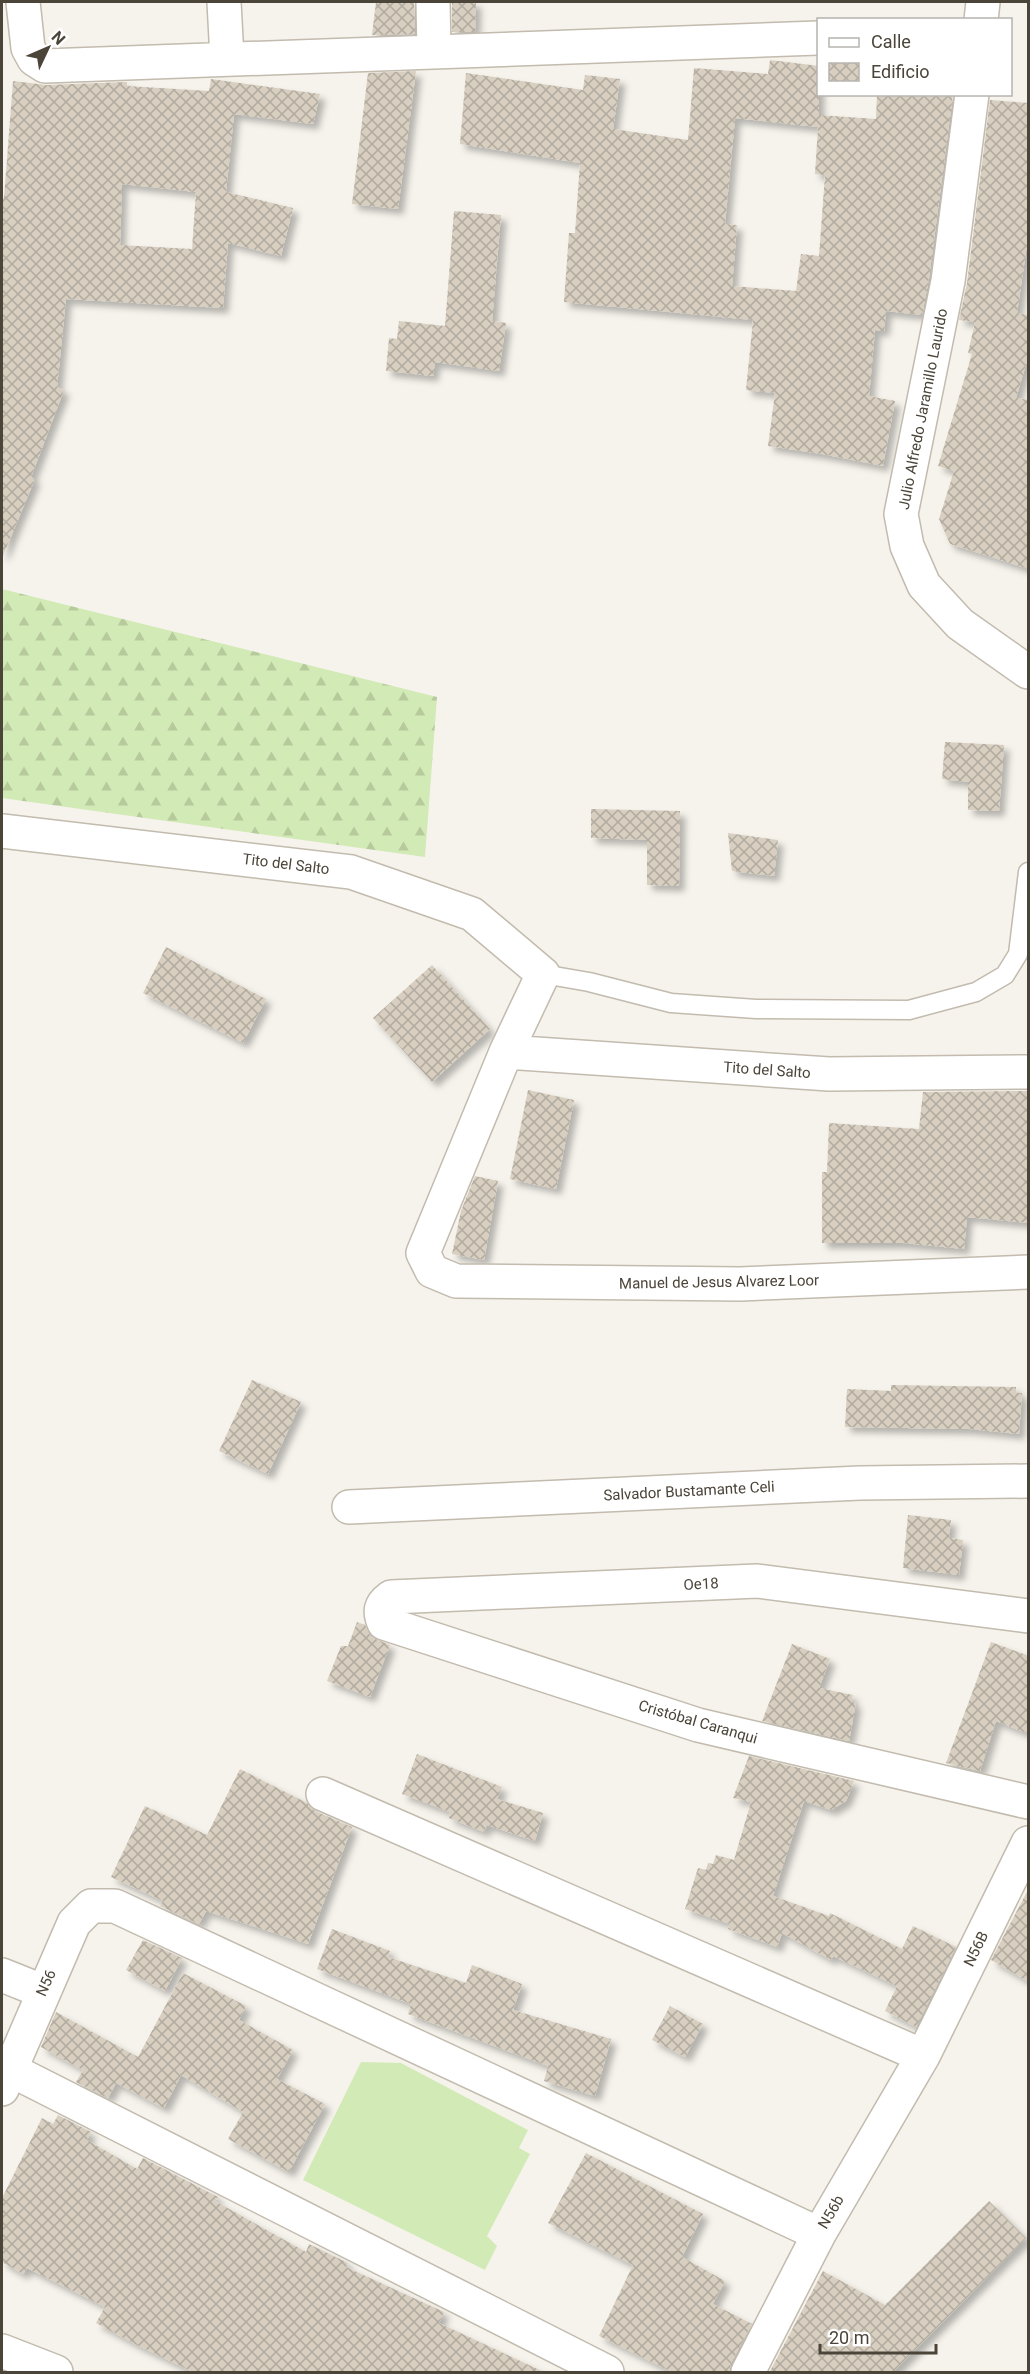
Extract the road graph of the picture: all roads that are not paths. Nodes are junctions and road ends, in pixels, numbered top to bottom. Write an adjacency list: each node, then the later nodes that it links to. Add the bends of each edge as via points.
1 (23, 2): 8 (street, via 28,48 34,59 45,66)
2 (224, 2): 8 (street)
3 (433, 2): 7 (street)
4 (982, 2): 5 (street)
5 (981, 18)
6 (817, 38): 7 (street)
7 (434, 51): 8 (street)
8 (226, 58)
9 (972, 96): 10 (street, Julio Alfredo Jaramillo Laurido, via 948,281 901,514 907,546 924,585 960,624)
10 (1029, 672)
11 (2, 831): 13 (street, Tito del Salto, via 351,872 472,914)
12 (1029, 872): 13 (lane, via 1018,954 1005,975 976,992 909,1010 756,1009 670,1003)
13 (543, 974): 14 (street)
14 (506, 1052): 15 (street, Tito del Salto, via 829,1074); 16 (street, Manuel de Jesus Alvarez Loor, via 423,1253 432,1271 456,1281 740,1284)
15 (1029, 1072)
16 (1029, 1272)
17 (1029, 1481): 18 (street, Salvador Bustamante Celi, via 860,1483)
18 (349, 1507)
19 (380, 1613): 20 (street, Oe18, via 391,1597 757,1581); 22 (street, Cristóbal Caranqui, via 384,1623 698,1725)
20 (1029, 1616)
21 (323, 1794): 26 (street)
22 (1029, 1802)
23 (1029, 1843): 26 (street, N56B)
24 (2, 1975): 25 (street)
25 (42, 1990): 27 (street, N56); 28 (street, N56, via 74,1923 91,1906 116,1906)
26 (923, 2056): 28 (street, N56b)
27 (5, 2079): 31 (street)
28 (819, 2234): 32 (street, N56b)
29 (2, 2351): 30 (street)
30 (56, 2373)
31 (607, 2373)
32 (748, 2373)

